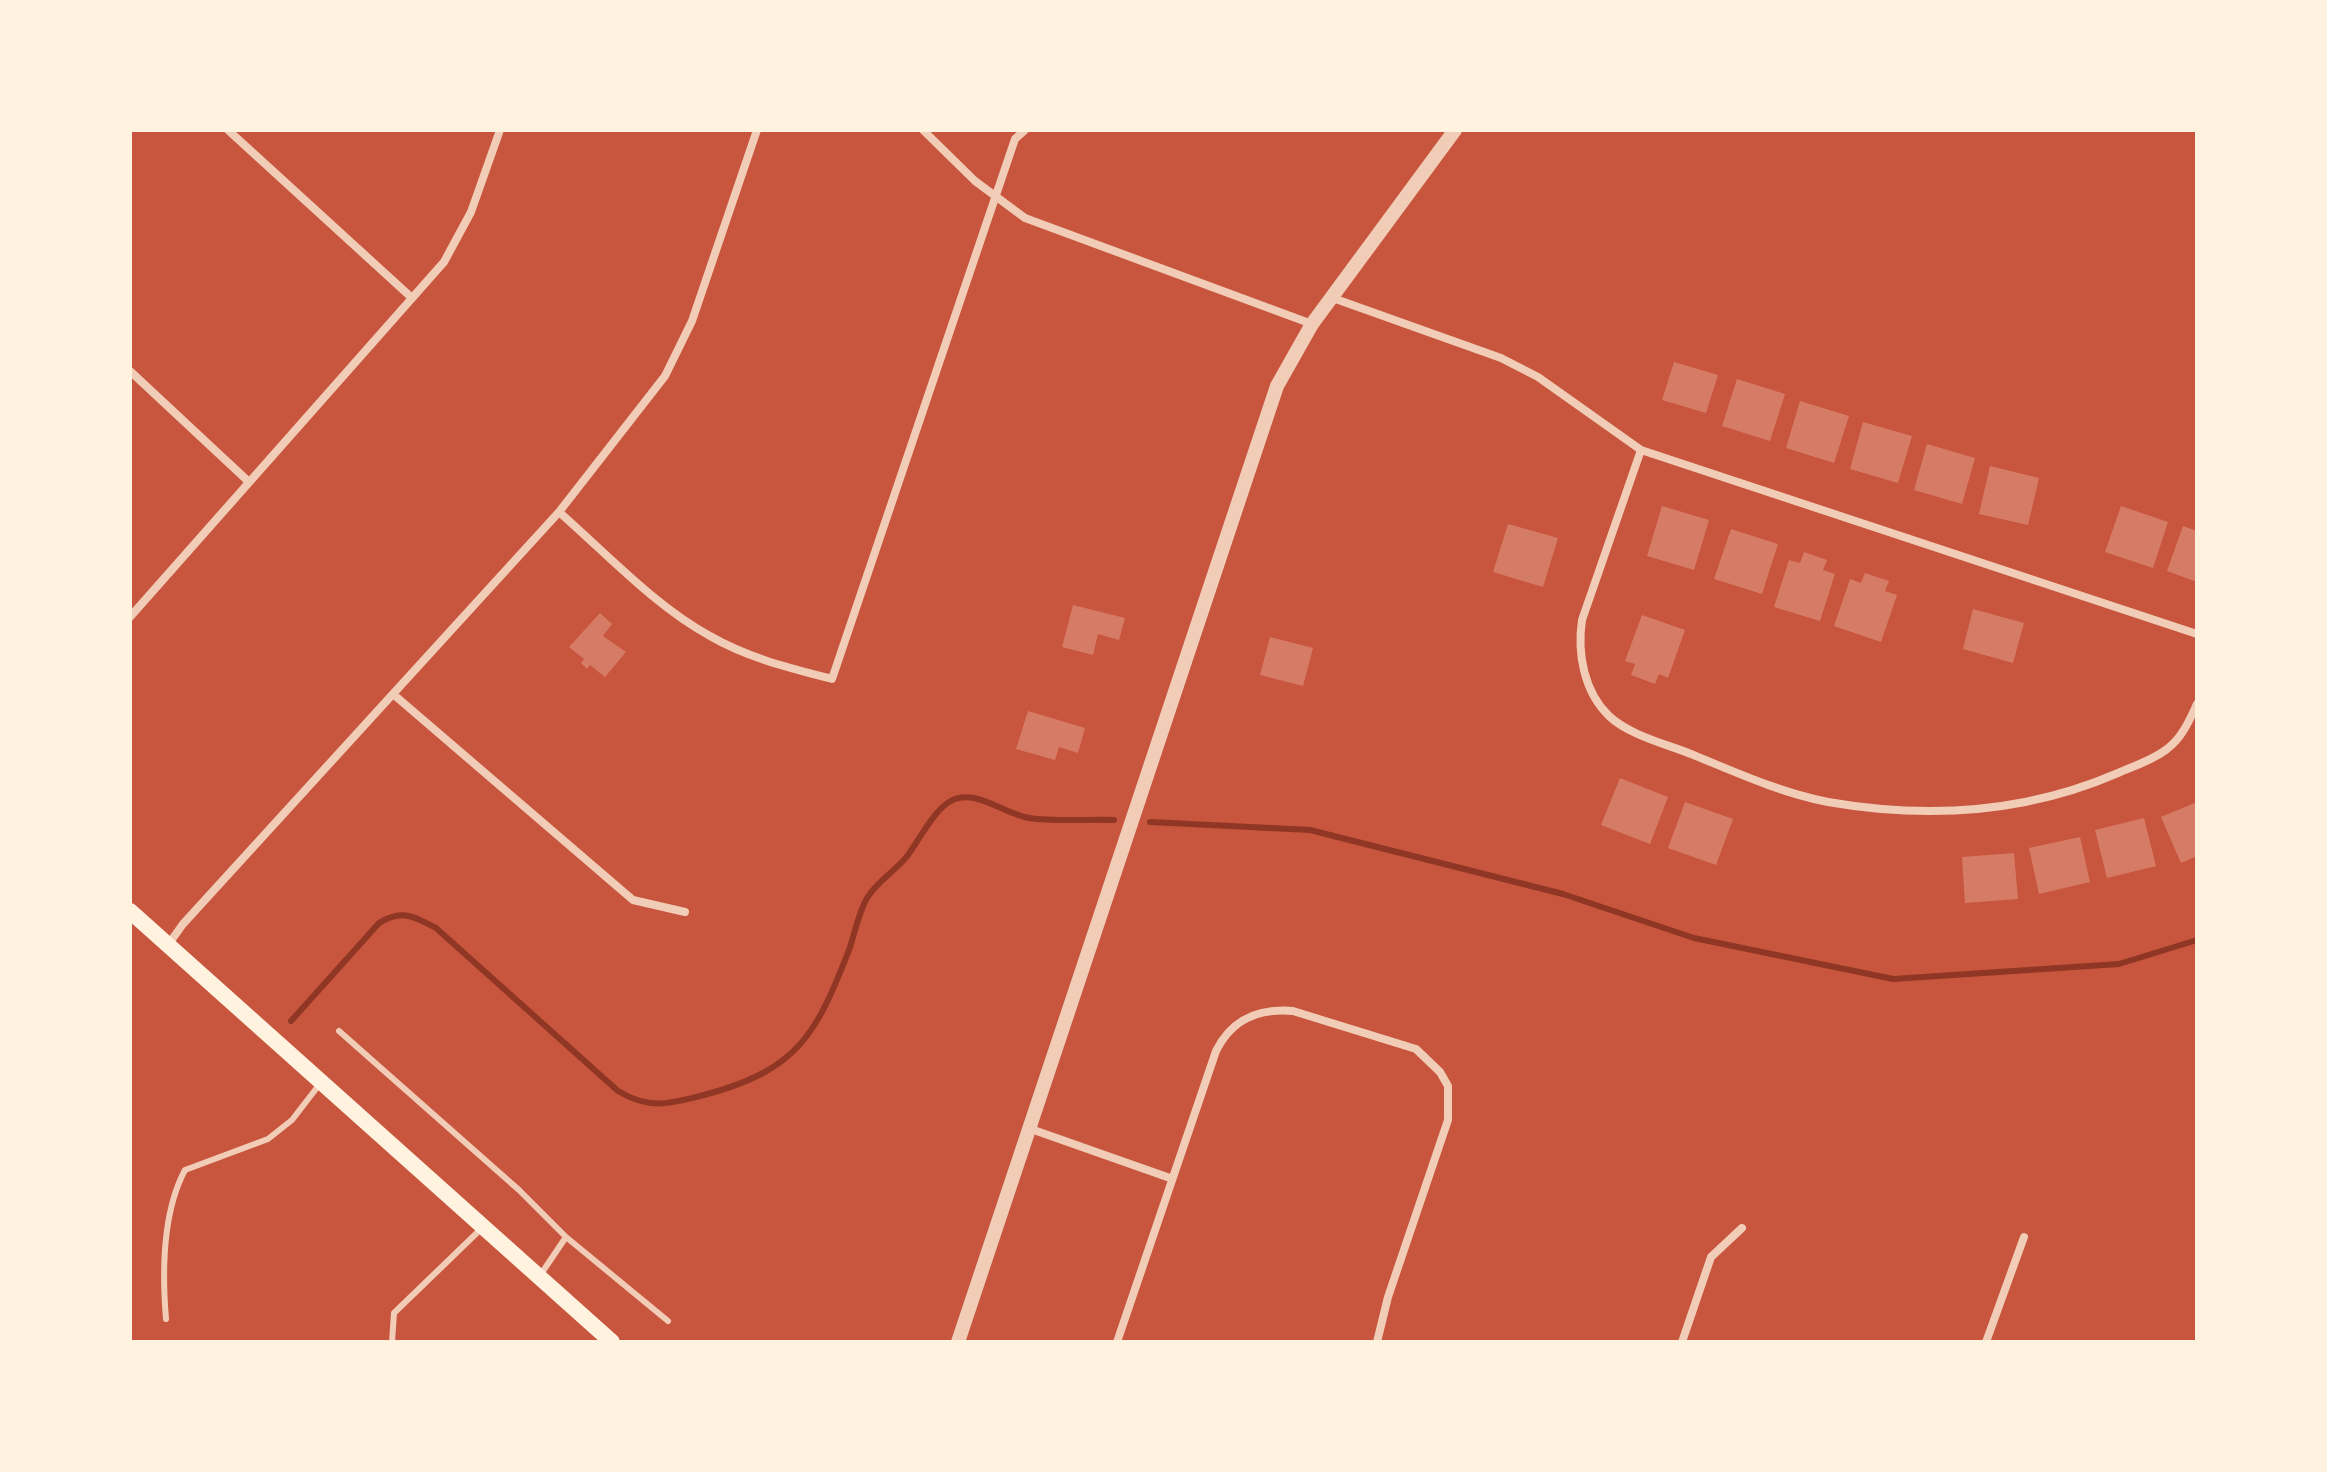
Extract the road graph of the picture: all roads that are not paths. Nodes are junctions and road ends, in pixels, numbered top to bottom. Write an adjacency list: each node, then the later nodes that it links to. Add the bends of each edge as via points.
1 (228, 130): 9 (street)
2 (500, 130): 9 (street, via 471,212 444,262)
3 (757, 130): 14 (street, via 692,321 665,376)
4 (923, 130): 7 (street)
5 (1025, 130): 7 (street, via 1015,139)
6 (1455, 130): 8 (street)
7 (995, 198): 10 (street, via 1025,218 1076,239); 14 (street, via 832,679 766,661 710,636 664,604)
8 (1330, 297): 10 (street); 12 (street, via 1501,358 1538,377)
9 (412, 298): 13 (street)
10 (1312, 324): 24 (street, via 1277,386)
11 (130, 371): 13 (street)
12 (1641, 450): 16 (street); 18 (street, via 1579,640 1595,697 1610,717 1634,731 1768,785 1824,801 1946,812 2044,798 2099,781 2167,750)
13 (249, 482): 15 (street)
14 (559, 512): 17 (street)
15 (130, 617)
16 (2197, 634)
17 (393, 694): 20 (street, via 633,900); 21 (street)
18 (2197, 704)
19 (130, 911): 21 (main road)
20 (685, 912)
21 (168, 945): 23 (main road)
22 (339, 1031): 28 (lane)
23 (322, 1082): 26 (main road); 31 (lane, via 292,1120 268,1139 185,1170 170,1216 163,1282)
24 (1027, 1128): 25 (street); 35 (street)
25 (1170, 1178): 36 (street); 37 (street, via 1216,1051 1231,1027 1248,1016 1293,1011 1402,1044 1428,1059 1448,1086 1448,1120)
26 (483, 1227): 30 (main road); 33 (lane, via 394,1313)
27 (1742, 1228): 38 (street, via 1711,1257)
28 (566, 1237): 30 (lane); 32 (lane)
29 (2024, 1237): 39 (street)
30 (539, 1277): 34 (main road)
31 (166, 1319)
32 (668, 1321)
33 (392, 1342)
34 (612, 1342)
35 (958, 1342)
36 (1117, 1342)
37 (1377, 1342)
38 (1682, 1342)
39 (1986, 1342)

